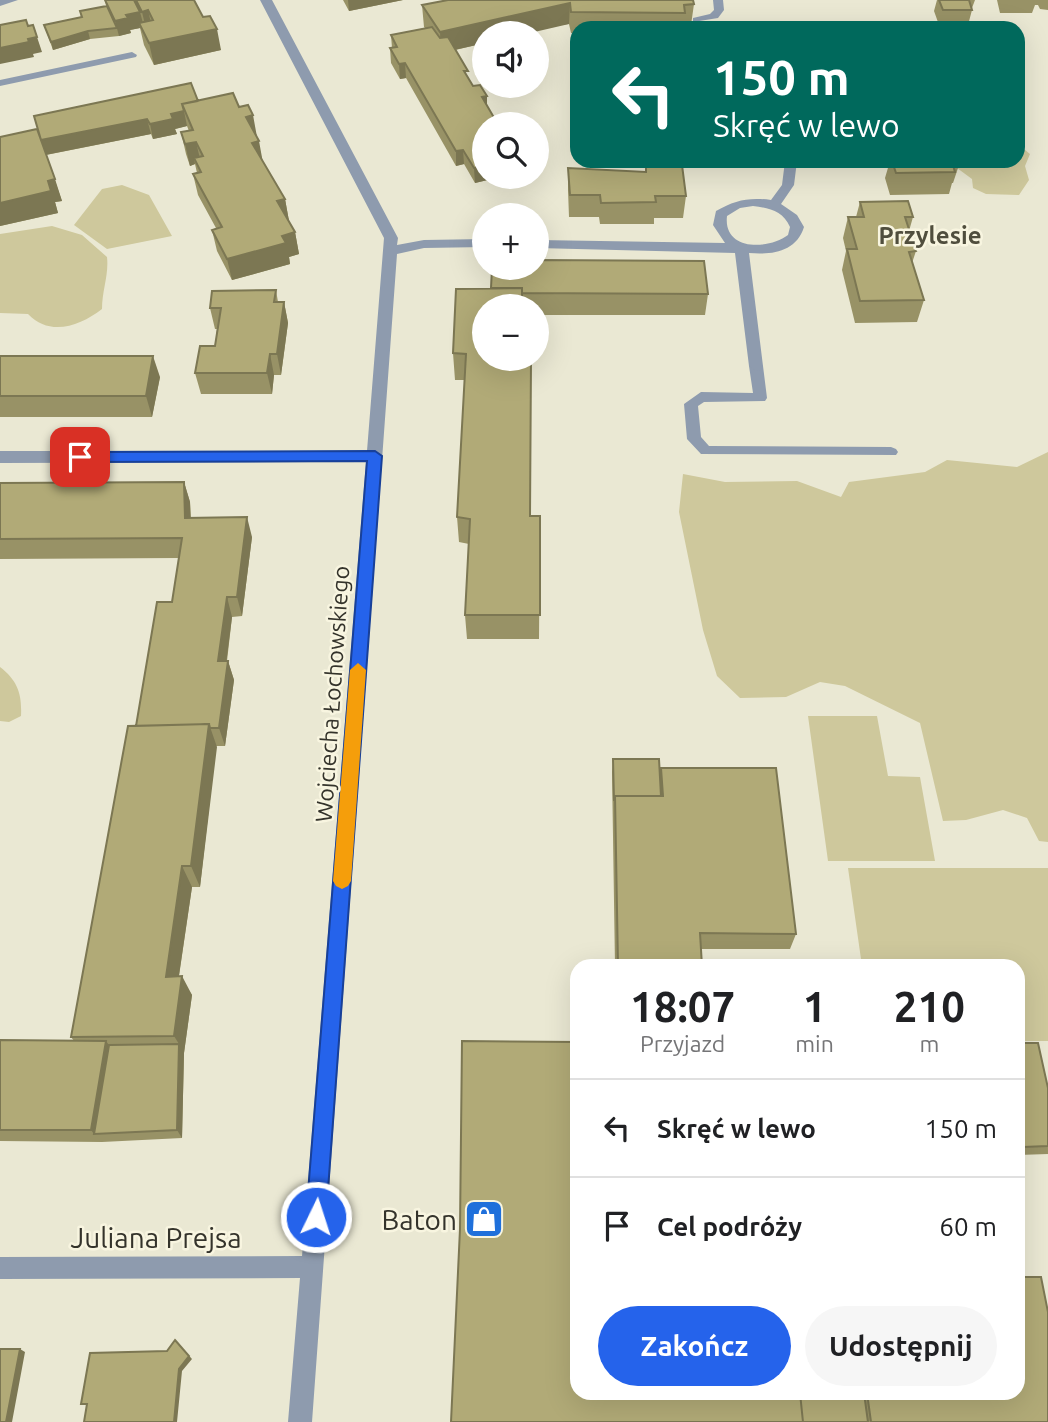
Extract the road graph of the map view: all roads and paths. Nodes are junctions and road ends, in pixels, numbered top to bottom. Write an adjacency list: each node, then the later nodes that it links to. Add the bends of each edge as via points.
1 (12, 0): 4 (street)
2 (266, 0): 13 (street, Wojciecha Łochowskiego, via 391,239)
3 (718, 0): 5 (lane, via 714,16)
4 (0, 3)
5 (697, 20)
6 (132, 55): 7 (lane)
7 (0, 83)
8 (790, 168): 9 (street, via 789,185)
9 (774, 205): 12 (street, via 737,203 721,214 718,224 723,235); 12 (street, via 785,209 797,223 790,242 766,250)
10 (472, 243): 13 (street, via 424,244)
11 (549, 243): 12 (street)
12 (741, 247): 14 (street)
13 (390, 251): 16 (street, Wojciecha Łochowskiego)
14 (756, 366): 15 (lane, via 760,398 701,397 691,404 694,439 706,451)
15 (891, 452)
16 (375, 456): 17 (street); 18 (street, Wojciecha Łochowskiego)
17 (0, 457)
18 (313, 1267): 19 (street, Juliana Prejsa); 20 (street, Wojciecha Łochowskiego)
19 (0, 1268)
20 (300, 1422)

